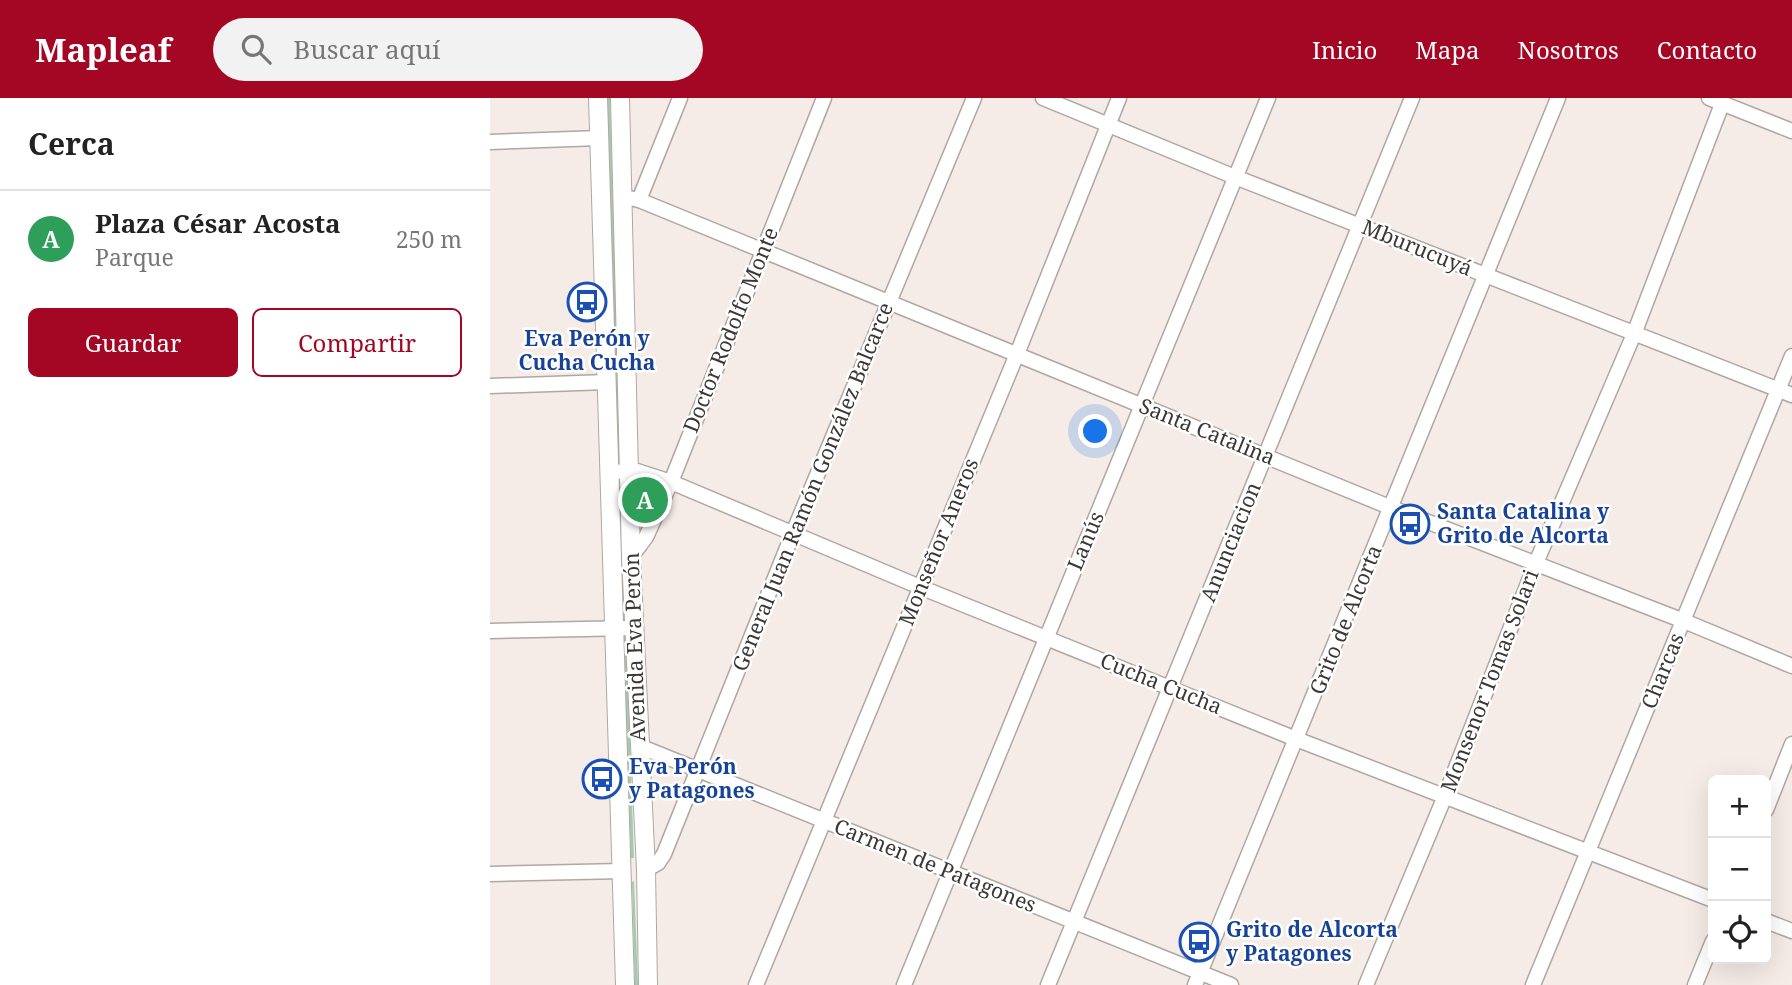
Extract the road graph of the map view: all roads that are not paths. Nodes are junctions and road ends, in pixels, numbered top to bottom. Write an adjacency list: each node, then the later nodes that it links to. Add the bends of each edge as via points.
1 (598, 98): 14 (main road, Avenida Eva Perón)
2 (620, 98): 17 (main road, Avenida Eva Perón)
3 (680, 98): 17 (street)
4 (824, 98): 19 (street, Doctor Rodolfo Monte)
5 (974, 98): 21 (street, General Juan Ramón González Balcarce)
6 (1043, 98): 12 (street, Mburucuyá)
7 (1119, 98): 12 (street, Monseñor Aneros)
8 (1268, 98): 16 (street, Lanús)
9 (1412, 98): 18 (street, Anunciacion)
10 (1558, 98): 20 (street, Grito de Alcorta)
11 (1713, 100): 13 (street); 22 (street, Monsenor Tomas Solari)
12 (1109, 125): 16 (street, Mburucuyá); 23 (street, Monseñor Aneros)
13 (1792, 131)
14 (600, 138): 15 (street); 25 (main road, Avenida Eva Perón)
15 (490, 142)
16 (1235, 177): 18 (street, Mburucuyá); 28 (street, Lanús)
17 (631, 198): 19 (street, Santa Catalina); 30 (main road, Avenida Eva Perón)
18 (1361, 226): 20 (street, Mburucuyá); 29 (street, Anunciacion)
19 (762, 251): 21 (street, Santa Catalina); 32 (street, Doctor Rodolfo Monte)
20 (1487, 276): 22 (street, Mburucuyá); 33 (street, Grito de Alcorta)
21 (888, 304): 23 (street, Santa Catalina); 34 (street, General Juan Ramón González Balcarce)
22 (1634, 334): 27 (street, Mburucuyá); 36 (street, Monsenor Tomas Solari)
23 (1017, 354): 28 (street, Santa Catalina); 37 (street, Monseñor Aneros)
24 (1792, 356): 27 (street, Charcas)
25 (607, 382): 26 (street); 31 (main road, Avenida Eva Perón)
26 (490, 386)
27 (1785, 392): 38 (street, Charcas)
28 (1142, 406): 29 (street, Santa Catalina); 42 (street, Lanús)
29 (1267, 456): 33 (street, Santa Catalina); 44 (street, Anunciacion)
30 (629, 471): 31 (street, Cucha Cucha); 32 (street, Cucha Cucha); 35 (main road, Avenida Eva Perón)
31 (609, 472): 40 (main road, Avenida Eva Perón)
32 (671, 482): 34 (street, Cucha Cucha); 35 (street, Doctor Rodolfo Monte, via 646,537)
33 (1392, 508): 36 (street, Santa Catalina); 45 (street, Grito de Alcorta)
34 (793, 533): 37 (street, Cucha Cucha); 48 (street, General Juan Ramón González Balcarce)
35 (631, 557): 39 (main road, Avenida Eva Perón)
36 (1536, 563): 38 (street, Santa Catalina); 49 (street, Monsenor Tomas Solari)
37 (920, 587): 42 (street, Cucha Cucha); 51 (street, Monseñor Aneros)
38 (1684, 621): 43 (street, Santa Catalina); 52 (street, Charcas)
39 (634, 628): 40 (street); 47 (main road, Avenida Eva Perón)
40 (615, 629): 41 (street); 54 (main road, Avenida Eva Perón)
41 (490, 631)
42 (1046, 637): 44 (street, Cucha Cucha); 55 (street, Lanús)
43 (1792, 666)
44 (1171, 688): 45 (street, Cucha Cucha); 58 (street, Anunciacion)
45 (1296, 739): 49 (street, Cucha Cucha); 62 (street, Grito de Alcorta)
46 (1792, 744): 50 (street)
47 (639, 746): 48 (street, Carmen de Patagones); 53 (main road, Avenida Eva Perón)
48 (697, 771): 51 (street, Carmen de Patagones); 53 (street, General Juan Ramón González Balcarce, via 664,854)
49 (1445, 796): 52 (street, Cucha Cucha); 69 (street, Monsenor Tomas Solari)
50 (1771, 797)
51 (823, 821): 55 (street, Carmen de Patagones); 65 (street, Monseñor Aneros)
52 (1590, 852): 57 (street, Cucha Cucha); 70 (street, Charcas)
53 (646, 870): 64 (main road, Avenida Eva Perón)
54 (622, 871): 56 (street); 63 (main road, Avenida Eva Perón)
55 (950, 873): 58 (street, Carmen de Patagones); 66 (street, Lanús)
56 (490, 874)
57 (1708, 898)
58 (1075, 921): 62 (street, Carmen de Patagones); 67 (street, Anunciacion)
59 (1771, 923): 60 (street)
60 (1792, 931)
61 (1708, 952): 71 (street)
62 (1198, 979): 68 (street, Carmen de Patagones)
63 (625, 985)
64 (648, 985)
65 (757, 985)
66 (904, 985)
67 (1048, 985)
68 (1231, 985)
69 (1366, 985)
70 (1533, 985)
71 (1695, 985)

